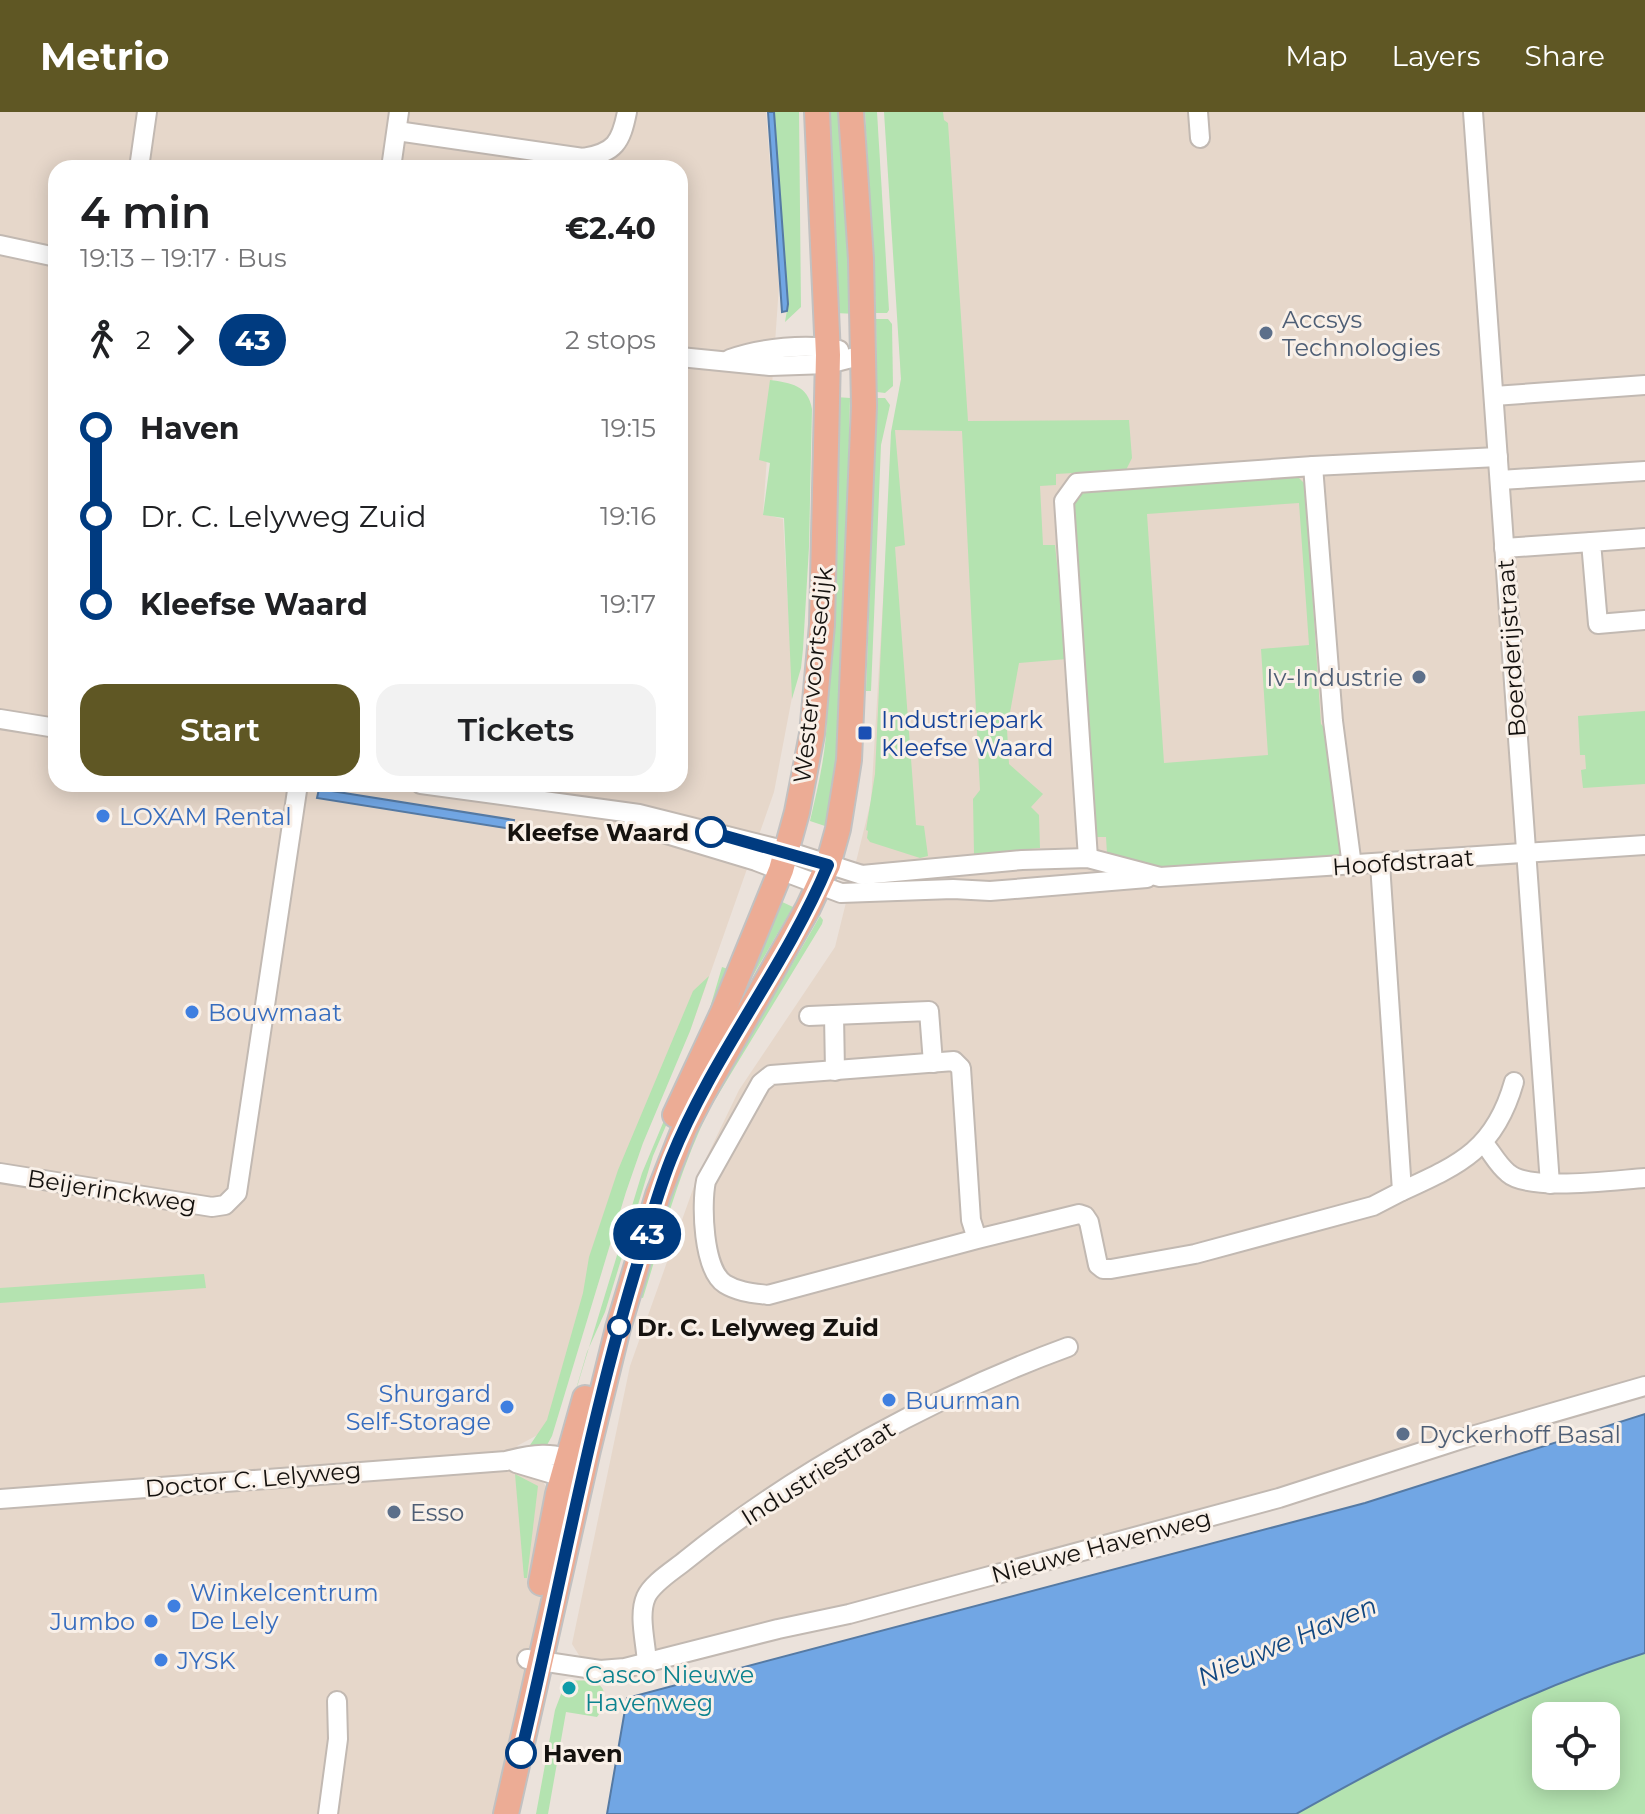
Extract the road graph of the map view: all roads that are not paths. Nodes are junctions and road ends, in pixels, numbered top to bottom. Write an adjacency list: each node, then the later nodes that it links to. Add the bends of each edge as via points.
1 (147, 112): 10 (street)
2 (399, 112): 8 (street)
3 (627, 112): 8 (street, via 623,135 612,149 583,158)
4 (817, 112): 15 (main road, Westervoortsedijk)
5 (851, 112): 14 (main road, Westervoortsedijk)
6 (1198, 112): 9 (street)
7 (1473, 112): 19 (street, Boerderijstraat)
8 (397, 131): 11 (street)
9 (1200, 138)
10 (140, 160)
11 (392, 160)
12 (0, 245): 13 (street)
13 (48, 255)
14 (863, 355): 15 (street); 39 (main road, Westervoortsedijk, via 849,760 838,829)
15 (828, 356): 17 (street, via 758,366); 17 (street, via 801,348); 35 (main road, Westervoortsedijk, via 822,625 812,734)
16 (688, 358): 17 (street)
17 (727, 360)
18 (1645, 385): 19 (street)
19 (1494, 396): 20 (street, Boerderijstraat)
20 (1498, 457): 21 (street); 23 (street, Boerderijstraat)
21 (1313, 466): 34 (street, via 1077,483 1064,501); 37 (street, via 1333,721)
22 (1645, 471): 23 (street)
23 (1500, 480): 26 (street, Boerderijstraat)
24 (1645, 538): 25 (street)
25 (1591, 542): 26 (street); 27 (street, via 1598,624)
26 (1504, 548): 33 (street, Boerderijstraat)
27 (1645, 620)
28 (0, 719): 29 (street)
29 (48, 727)
30 (297, 792): 48 (street, Beijerinckweg, via 237,1193 225,1205 212,1207)
31 (474, 792): 35 (street, via 568,806)
32 (1645, 845): 33 (street, Hoofdstraat)
33 (1525, 852): 36 (street, Hoofdstraat); 50 (street, Boerderijstraat)
34 (1088, 858): 38 (street, Hoofdstraat); 40 (street, Hoofdstraat)
35 (784, 861): 39 (street); 55 (main road, Westervoortsedijk, via 656,1163)
36 (1380, 864): 37 (street, Hoofdstraat); 51 (street)
37 (1352, 866): 40 (street, Hoofdstraat)
38 (951, 868): 39 (street); 41 (street)
39 (823, 876): 41 (street, via 841,893); 55 (main road, Westervoortsedijk, via 671,1159)
40 (1160, 877): 41 (street, Hoofdstraat, via 1008,890)
41 (953, 889)
42 (834, 1015): 43 (street); 44 (street, via 929,1011); 45 (street)
43 (809, 1016)
44 (933, 1063): 45 (street); 52 (street, via 954,1061 961,1068 971,1220)
45 (835, 1071): 52 (street, via 771,1075 761,1083 706,1181 706,1234 712,1269 723,1283 768,1295)
46 (1514, 1082): 47 (street, via 1508,1105)
47 (1484, 1143): 50 (street, via 1508,1174); 51 (street, via 1455,1167)
48 (0, 1173)
49 (1645, 1178): 50 (street)
50 (1550, 1184)
51 (1402, 1191): 52 (street, via 1373,1206 1195,1254 1111,1269 1098,1265 1085,1216)
52 (977, 1239)
53 (1068, 1347): 58 (street, Industriestraat, via 902,1421 702,1547 647,1593 642,1608)
54 (1645, 1386): 58 (street, Nieuwe Havenweg, via 1279,1498)
55 (571, 1468): 56 (street, Doctor C. Lelyweg, via 553,1455); 57 (main road, Westervoortsedijk)
56 (0, 1499)
57 (539, 1662): 58 (street, Nieuwe Havenweg, via 614,1670); 61 (main road, Westervoortsedijk); 62 (main road, Westervoortsedijk)
58 (647, 1663)
59 (337, 1701): 60 (street, via 338,1739)
60 (328, 1814)
61 (496, 1814)
62 (506, 1814)

